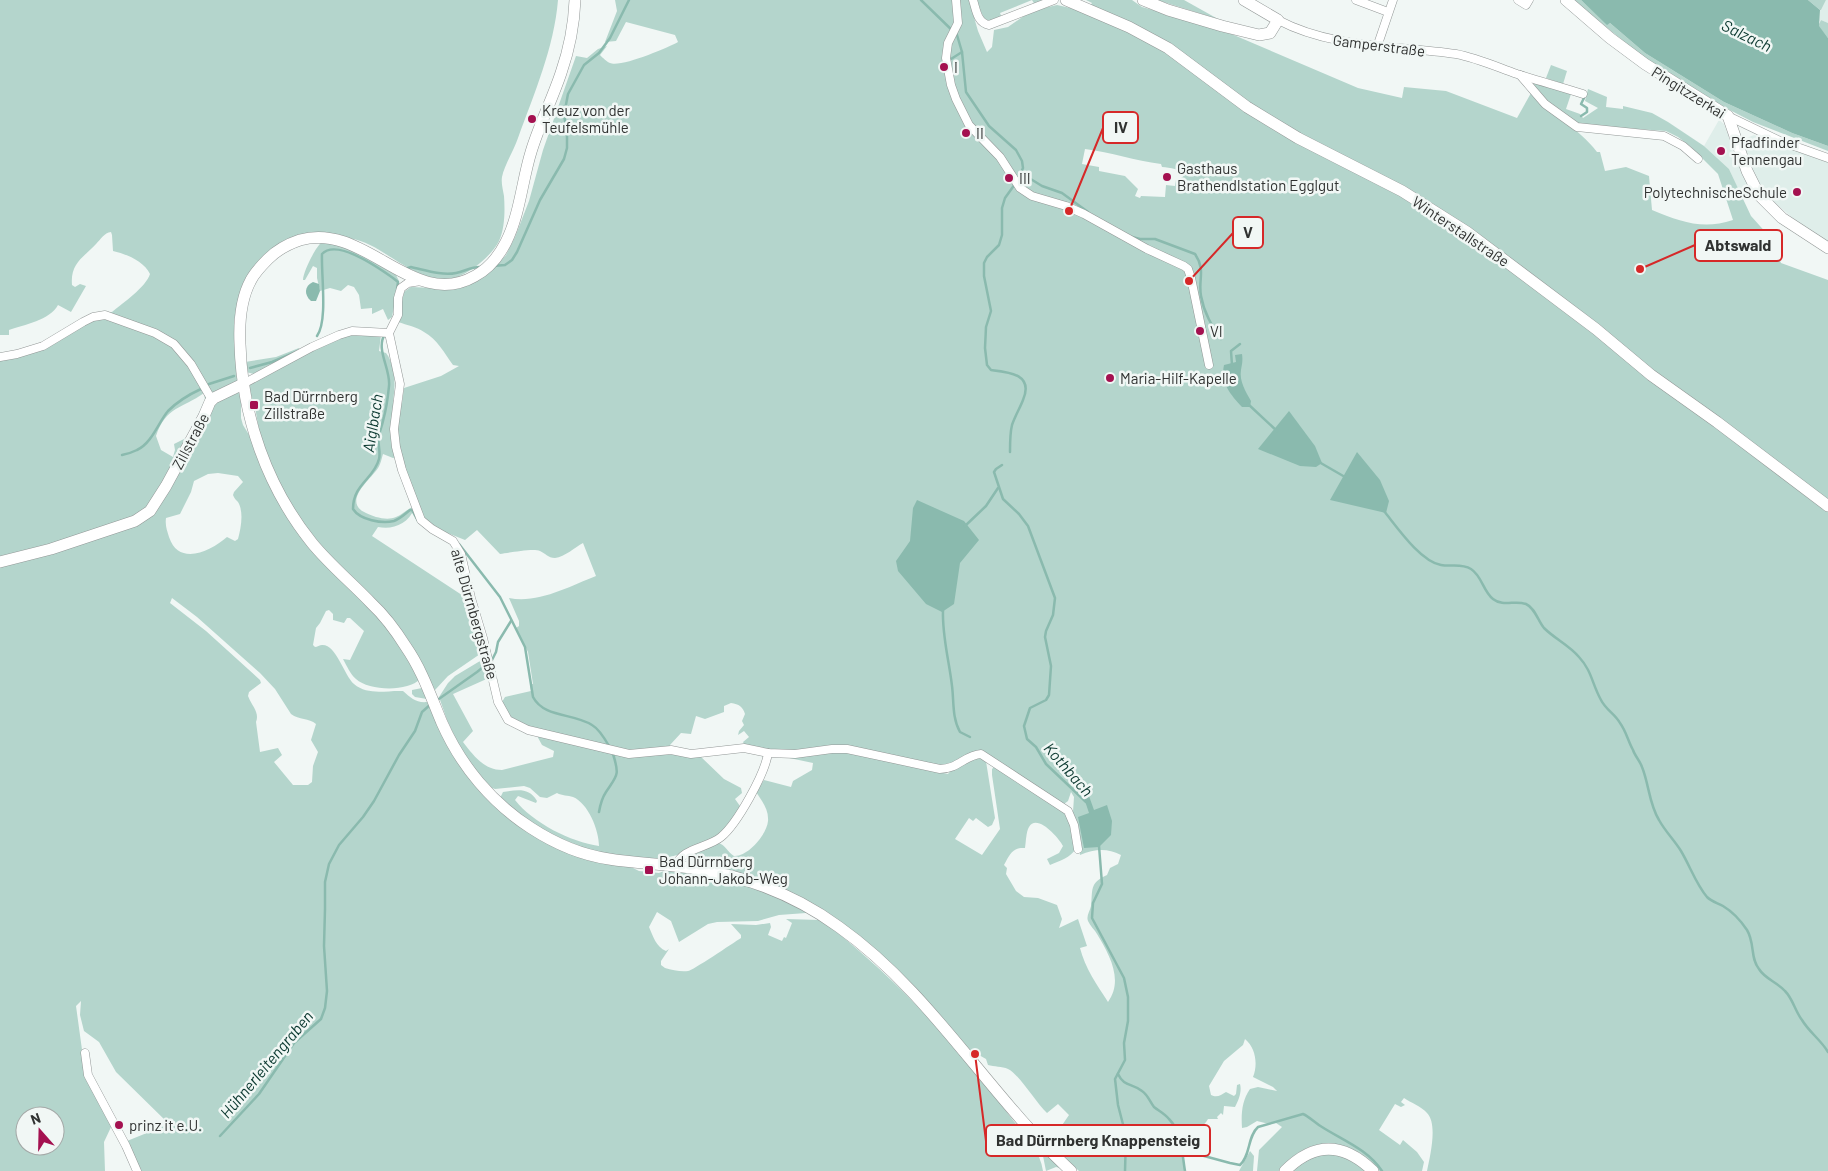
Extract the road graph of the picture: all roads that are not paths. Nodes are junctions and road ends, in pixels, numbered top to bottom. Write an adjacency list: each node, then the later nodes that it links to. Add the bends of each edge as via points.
1 (575, 0): 23 (main road, via 561,76 532,146 512,226 501,251 478,275 467,280 446,285)
2 (956, 0): 27 (street, via 959,17 946,48 946,60 951,85 966,121 1000,157 1020,188 1032,196 1084,214 1186,267 1192,278)
3 (973, 0): 4 (street, via 980,21 988,25)
4 (1054, 0)
5 (1066, 0): 30 (main road, Winterstallstraße, via 1168,48 1247,107 1298,138 1402,191 1467,232 1596,329 1651,375)
6 (1143, 0): 14 (main road, via 1259,35 1270,33)
7 (1244, 0): 14 (main road, Gamperstraße)
8 (1356, 0): 13 (street)
9 (1393, 0): 13 (street)
10 (1518, 0): 11 (street, via 1526,5)
11 (1529, 0)
12 (1566, 0): 18 (main road, Pingitzzerkai, via 1645,64)
13 (1388, 12): 15 (street)
14 (1278, 20): 15 (street, Gamperstraße, via 1311,34)
15 (1377, 46): 16 (street, Gamperstraße, via 1458,55)
16 (1520, 74): 17 (street, Gamperstraße); 20 (street, via 1545,104 1577,127 1664,136)
17 (1583, 94)
18 (1728, 116): 19 (street, Pingitzzerkai, via 1780,141); 21 (main road, via 1759,195 1782,218)
19 (1828, 158)
20 (1698, 159)
21 (1828, 248)
22 (399, 270): 23 (main road); 24 (street, via 405,278); 28 (main road, via 339,240 309,238 284,246 272,254 254,274 242,305)
23 (423, 281): 24 (street)
24 (404, 285): 25 (street, via 398,298 398,315)
25 (387, 333): 28 (street, Zillstraße, via 339,335); 32 (street, alte Dürrnbergstraße, via 400,384 394,429 402,470 421,520 448,537 458,548 504,715 528,730 623,754 671,750 691,754 738,748)
26 (0, 357): 29 (street, via 43,346 93,317 105,315 174,344 191,364)
27 (1209, 365)
28 (243, 384): 29 (main road, Zillstraße); 34 (main road, via 260,449 287,506 330,563 394,628 414,657 452,743 480,784 513,816 558,843 598,857)
29 (212, 400): 31 (main road, Zillstraße, via 147,514 51,549)
30 (1828, 506)
31 (0, 562)
32 (768, 753): 33 (street, alte Dürrnbergstraße, via 847,749 947,769 970,756 981,754 1068,811); 34 (street, via 764,769 734,825 720,838 682,856)
33 (1078, 849)
34 (676, 866): 37 (main road, via 724,874 768,888 817,912 839,927 915,996 1036,1137)
35 (85, 1053): 36 (street, via 88,1075)
36 (136, 1171)
37 (1071, 1171)
38 (1285, 1171): 39 (main road, via 1304,1155 1332,1149 1354,1155)
39 (1373, 1171)

